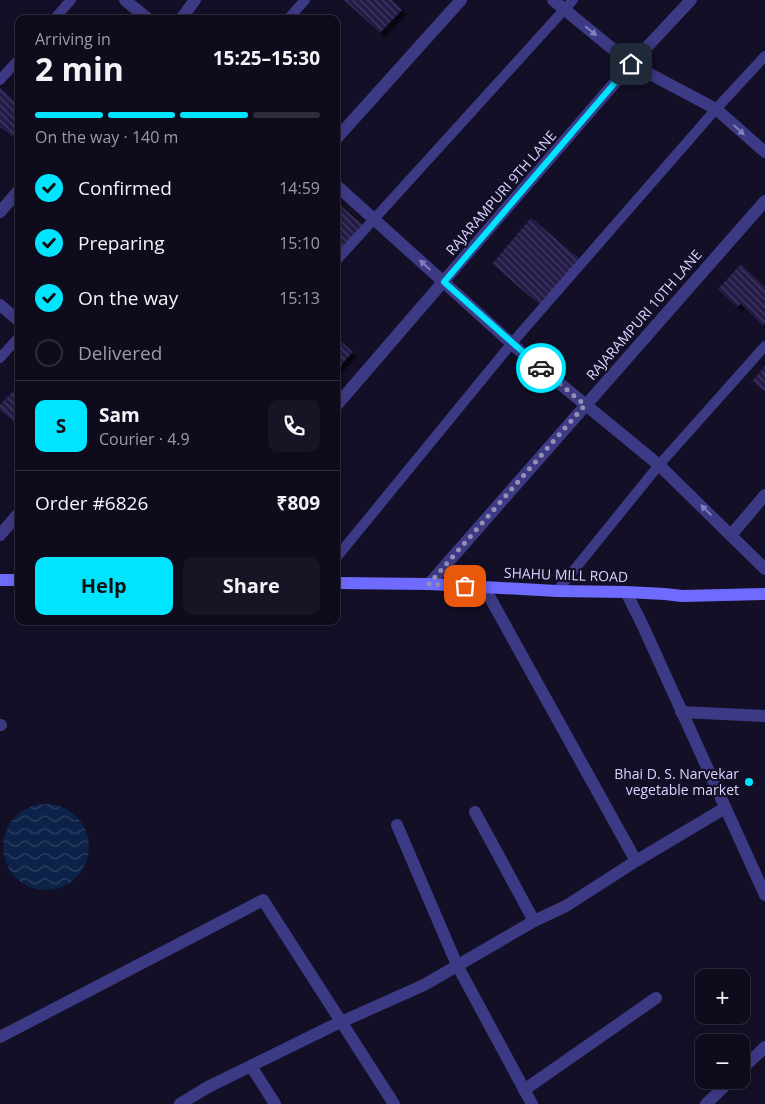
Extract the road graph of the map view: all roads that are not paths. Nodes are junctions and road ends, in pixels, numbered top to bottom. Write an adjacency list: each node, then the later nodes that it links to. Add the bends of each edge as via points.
1 (70, 0): 9 (lane)
2 (124, 0): 10 (street)
3 (195, 0): 11 (street)
4 (305, 0): 12 (lane)
5 (461, 0): 18 (street)
6 (553, 0): 8 (street)
7 (691, 0): 15 (street, RAJARAMPURI 9TH LANE)
8 (569, 5): 15 (street, one-way to 15); 24 (lane)
9 (57, 15)
10 (143, 15)
11 (184, 15)
12 (292, 15)
13 (765, 56): 17 (lane)
14 (15, 63): 16 (lane)
15 (631, 64): 17 (street); 26 (street, RAJARAMPURI 9TH LANE)
16 (0, 80)
17 (716, 109): 19 (street, one-way to 19); 30 (lane)
18 (340, 135)
19 (765, 152)
20 (340, 189): 24 (street)
21 (15, 195): 23 (street)
22 (765, 201): 34 (street, RAJARAMPURI 10TH LANE)
23 (0, 212)
24 (374, 219): 25 (lane); 26 (street, one-way to 24)
25 (340, 257)
26 (444, 282): 30 (street); 33 (street, RAJARAMPURI 9TH LANE)
27 (0, 305): 28 (street)
28 (15, 318)
29 (15, 341): 32 (lane)
30 (512, 343): 34 (street); 40 (lane)
31 (765, 346): 35 (lane)
32 (0, 358)
33 (340, 401)
34 (585, 405): 35 (street); 45 (street, RAJARAMPURI 10TH LANE)
35 (659, 465): 39 (street, one-way to 35); 47 (lane)
36 (765, 495): 39 (street)
37 (15, 518): 38 (street)
38 (0, 535)
39 (731, 536): 41 (street)
40 (340, 553)
41 (765, 569)
42 (0, 580): 43 (main road)
43 (15, 580)
44 (340, 583): 45 (main road, SHAHU MILL ROAD)
45 (429, 584): 46 (main road, SHAHU MILL ROAD)
46 (484, 587): 47 (main road, SHAHU MILL ROAD); 55 (street)
47 (557, 591): 48 (main road, SHAHU MILL ROAD)
48 (626, 592): 49 (main road, SHAHU MILL ROAD, via 682,596); 50 (street)
49 (765, 594)
50 (681, 712): 51 (street); 52 (street)
51 (765, 716)
52 (725, 808): 55 (street); 56 (street)
53 (475, 812): 57 (street)
54 (397, 824): 58 (street)
55 (636, 861): 57 (street, via 566,906)
56 (764, 890)
57 (534, 921): 58 (street)
58 (457, 965): 60 (street); 66 (street)
59 (656, 998): 66 (street)
60 (341, 1022): 61 (street, via 263,900); 64 (street); 69 (street)
61 (0, 1037)
62 (765, 1047): 63 (street)
63 (750, 1061)
64 (251, 1066): 67 (street); 68 (street)
65 (722, 1089): 71 (street)
66 (524, 1090): 70 (street)
67 (180, 1104)
68 (275, 1104)
69 (394, 1104)
70 (532, 1104)
71 (706, 1104)

